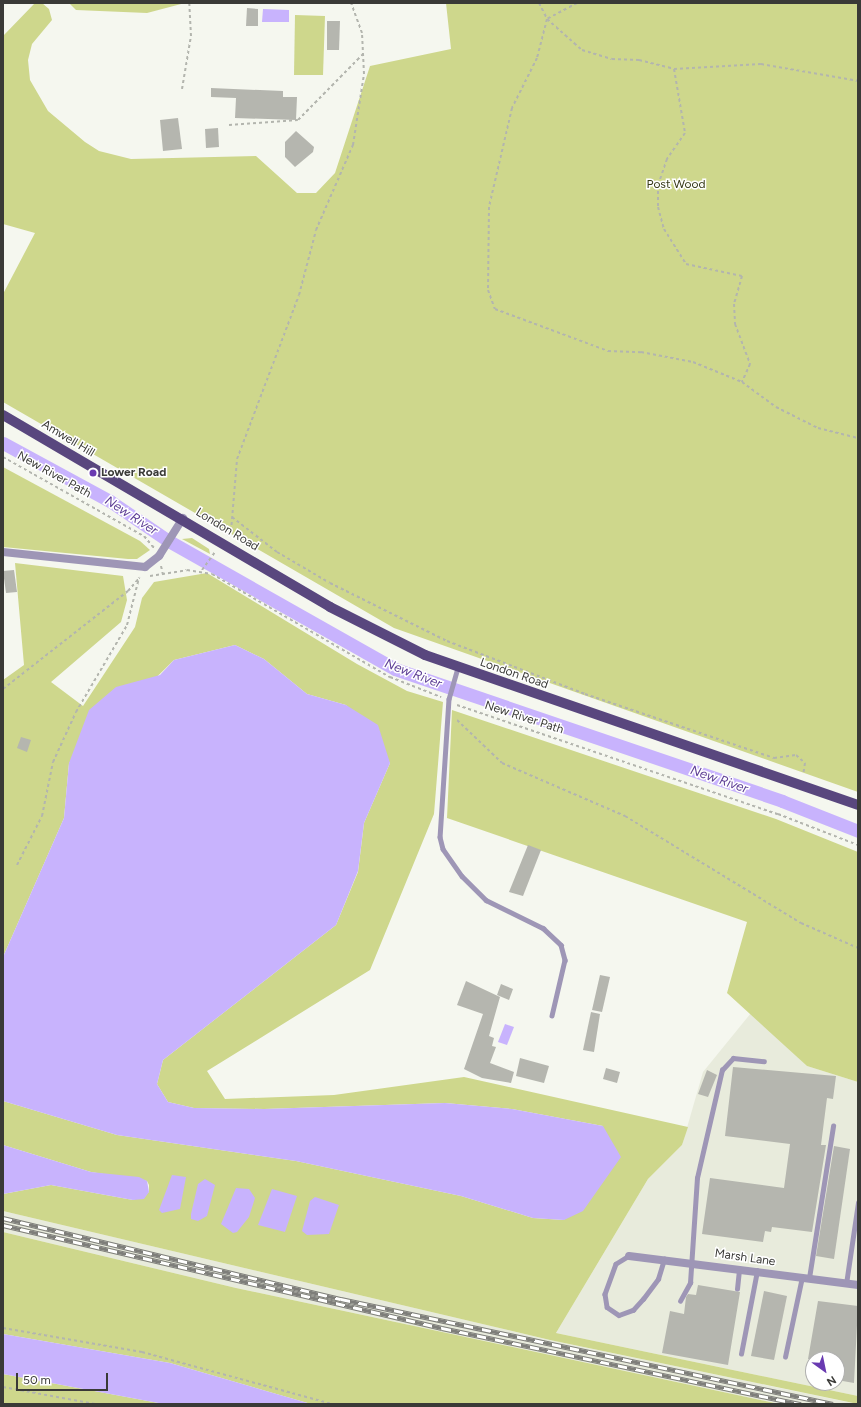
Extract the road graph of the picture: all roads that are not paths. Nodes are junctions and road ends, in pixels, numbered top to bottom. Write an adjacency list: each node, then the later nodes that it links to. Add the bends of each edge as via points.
1 (3, 415): 2 (main road, Amwell Hill)
2 (183, 518): 3 (street, via 154,562 141,568); 4 (main road, London Road, via 330,607)
3 (3, 552)
4 (458, 668): 5 (main road, London Road); 6 (lane, via 449,697 440,837 443,849 462,876 486,900 543,928 561,946 565,960)
5 (858, 805)
6 (552, 1016)
7 (764, 1061): 12 (lane, via 733,1058 722,1070 697,1178)
8 (832, 1126): 15 (lane)
9 (858, 1203): 16 (lane)
10 (629, 1256): 11 (street, Marsh Lane); 11 (lane, via 616,1264 605,1294 607,1307 619,1315 633,1310 643,1299 658,1279)
11 (664, 1259): 12 (street, Marsh Lane)
12 (692, 1262): 13 (street, Marsh Lane); 19 (lane, via 690,1283)
13 (739, 1269): 14 (street, Marsh Lane); 18 (lane)
14 (757, 1271): 15 (street, Marsh Lane); 20 (lane)
15 (806, 1278): 16 (street, Marsh Lane); 21 (lane)
16 (846, 1284): 17 (street, Marsh Lane)
17 (858, 1286)
18 (737, 1289)
19 (680, 1301)
20 (741, 1354)
21 (785, 1357)

